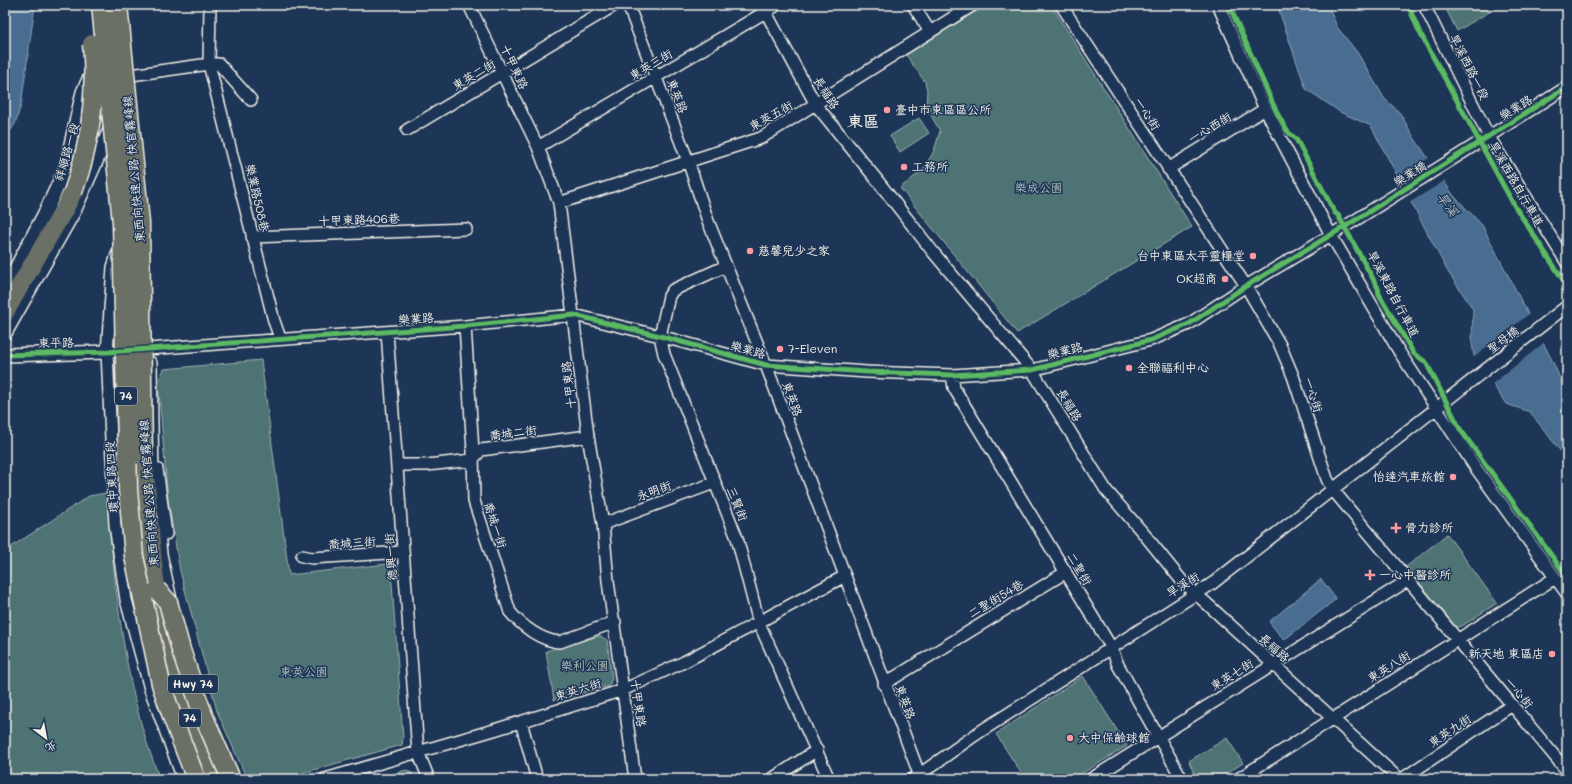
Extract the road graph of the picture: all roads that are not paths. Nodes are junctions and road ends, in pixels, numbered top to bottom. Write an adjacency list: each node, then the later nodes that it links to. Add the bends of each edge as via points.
1 (88, 5): 43 (highway, bridge, via 94,68 94,106 86,150 64,210)
2 (101, 5): 91 (highway, 東西向快速公路 快官霧峰線 / 74, bridge, via 122,223 128,490 134,556 161,684)
3 (118, 5): 71 (highway, 東西向快速公路 快官霧峰線 / 74, bridge, via 140,223 144,457)
4 (124, 5): 17 (street, 環中東路四段)
5 (210, 5): 18 (street, 樂業路508巷)
6 (469, 5): 19 (street, 十甲東路)
7 (615, 5): 19 (street, 東英二街)
8 (628, 5): 20 (street, 東英路)
9 (776, 5): 15 (street, 東英三街)
10 (913, 5): 16 (street)
11 (973, 5): 16 (street, 東英五街)
12 (1061, 5): 32 (street, 一心街)
13 (1218, 5): 25 (street)
14 (1424, 5): 27 (street, 旱溪西路一段)
15 (764, 8): 20 (street, 東英三街); 24 (street, 長福路)
16 (930, 32): 24 (street, 東英五街)
17 (128, 45): 21 (street, 環中東路四段); 41 (street, 祥順路一段, via 112,56 89,79 83,92 65,170)
18 (210, 64): 21 (street); 23 (street, via 219,64); 37 (street, 樂業路508巷)
19 (502, 73): 26 (street, 東英二街); 29 (street, 十甲東路)
20 (656, 78): 29 (street, 東英三街); 30 (street, 東英路)
21 (131, 79): 31 (street, 環中東路四段); 47 (street, via 74,211)
22 (1567, 87): 27 (street, 樂業路)
23 (252, 100)
24 (816, 105): 30 (street, 東英五街, via 761,138); 54 (street, 長福路, via 933,252)
25 (1265, 109): 32 (street, 一心西街); 36 (street)
26 (407, 130)
27 (1489, 137): 28 (street, 樂業路); 38 (street, 旱溪西路一段)
28 (1476, 145): 34 (street, 樂業橋)
29 (538, 147): 33 (street, 十甲東路)
30 (688, 161): 33 (street, 東英五街); 39 (street, 東英路)
31 (141, 168): 50 (street, 環中東路四段); 51 (street, 環中東路四段, via 113,267)
32 (1168, 169): 40 (street, 一心街)
33 (559, 203): 44 (street, 十甲東路)
34 (1354, 221): 36 (street, 樂業路)
35 (466, 229): 37 (street, 十甲東路406巷)
36 (1331, 235): 40 (street, 樂業路); 57 (street, via 1400,353)
37 (252, 237): 49 (street, 樂業路508巷)
38 (1567, 263)
39 (726, 266): 48 (street, 三賢街, via 673,290 669,296); 53 (street, 東英路)
40 (1246, 286): 54 (street, 樂業路, via 1189,324 1167,335); 63 (street, 一心街, via 1285,354)
41 (5, 289)
42 (1567, 306): 56 (street, 聖母橋)
43 (5, 312)
44 (574, 315): 45 (street, 樂業路); 48 (street, 樂業路); 59 (street, 十甲東路)
45 (465, 326): 46 (street, 樂業路); 60 (street, 喬城一街)
46 (387, 332): 49 (street, 樂業路); 61 (street, 德興一街)
47 (5, 333)
48 (660, 336): 53 (street, 樂業路); 62 (street, 三賢街, via 664,354)
49 (280, 338): 50 (street, 樂業路)
50 (150, 348): 51 (street, 樂業路); 58 (street, 環中東路四段)
51 (107, 352): 52 (street, 東平路); 90 (street, 環中東路四段, via 115,525 126,600 150,689)
52 (5, 355)
53 (766, 365): 55 (street, 樂業路); 68 (street, 東英路)
54 (1032, 370): 55 (street, 樂業路); 72 (street, 長福路, via 1106,490)
55 (952, 375): 67 (street, 二聖街, via 954,388)
56 (1454, 394): 57 (street, 旱溪街)
57 (1436, 408): 63 (street, 旱溪街); 69 (street)
58 (153, 432): 93 (street, 環中東路四段, via 153,490 162,554 195,715); 95 (street, 環中東路四段, via 175,592 197,679)
59 (588, 436): 60 (street, 喬城二街, via 481,450); 64 (street, 十甲東路)
60 (472, 460): 61 (street, 喬城二街); 74 (street, 喬城一街, via 474,501 510,612 516,620 539,636 554,642)
61 (398, 465): 65 (street, 德興一街)
62 (714, 483): 64 (street, 永明街); 75 (street, 三賢街, via 737,538)
63 (1333, 490): 70 (street, 一心街); 72 (street, 旱溪街, via 1213,583)
64 (603, 524): 74 (street, 十甲東路)
65 (403, 552): 66 (street, 喬城三街, via 312,558); 86 (street, 德興一街)
66 (302, 556)
67 (1066, 572): 77 (street, 二聖街); 79 (street, 二聖街54巷)
68 (845, 576): 75 (street, 東英六街); 79 (street, 東英路)
69 (1555, 578): 73 (street); 76 (street, 東英八街)
70 (1407, 581): 76 (street, 一心街); 78 (street, 東英七街)
71 (156, 590): 92 (highway, 東西向快速公路 快官霧峰線 / 74, via 170,653 189,715); 94 (highway, Hwy 74, bridge, via 168,602 203,715)
72 (1195, 593): 77 (street, 旱溪街); 78 (street, 長福路)
73 (1567, 594)
74 (615, 622): 80 (street, 十甲東路)
75 (759, 623): 80 (street, 東英六街); 85 (street, 三賢街)
76 (1458, 639): 81 (street, 一心街); 82 (street, 東英八街)
77 (1111, 647): 84 (street, 二聖街); 89 (street, 旱溪街, via 978,732)
78 (1274, 665): 82 (street, 長福路); 84 (street, 東英七街)
79 (884, 684): 89 (street, 東英路)
80 (623, 690): 83 (street, 東英六街); 99 (street, 十甲東路)
81 (1512, 705): 87 (street, 一心街); 105 (street, 東英九街)
82 (1333, 718): 104 (street, 東英八街); 105 (street, 長福路)
83 (521, 722): 86 (street, 東英六街); 98 (street)
84 (1157, 737): 102 (street, 東英七街); 103 (street, 二聖街)
85 (817, 750): 100 (street); 101 (street, 三賢街)
86 (418, 752): 96 (street, 東英六街); 97 (street, 德興一街)
87 (1567, 770)
88 (1567, 776): 106 (street)
89 (917, 777)
90 (183, 779)
91 (196, 779)
92 (217, 779)
93 (222, 779)
94 (231, 779)
95 (237, 779)
96 (325, 779)
97 (429, 779)
98 (537, 779)
99 (635, 779)
100 (772, 779)
101 (829, 779)
102 (1091, 779)
103 (1182, 779)
104 (1238, 779)
105 (1400, 779)
106 (1563, 779)

